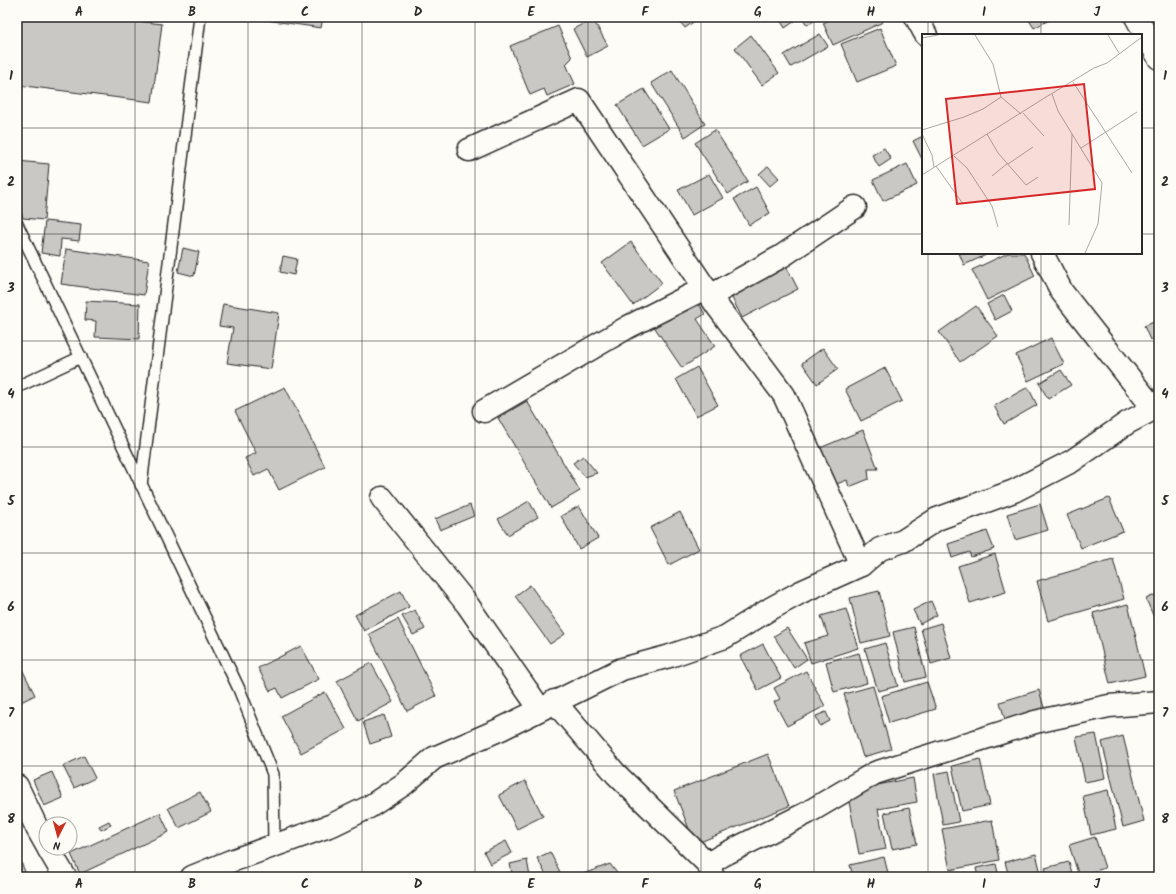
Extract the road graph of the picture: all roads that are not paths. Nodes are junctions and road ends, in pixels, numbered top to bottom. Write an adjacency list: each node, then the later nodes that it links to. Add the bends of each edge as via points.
1 (200, 17): 15 (lane)
2 (916, 17): 4 (street)
3 (1136, 17): 5 (street)
4 (925, 34)
5 (1159, 58)
6 (469, 150): 10 (street, via 579,100)
7 (855, 207): 10 (street, via 782,256)
8 (17, 224): 11 (lane)
9 (1043, 254): 13 (street, via 1062,292)
10 (707, 292): 14 (street, via 628,328); 17 (street, via 784,395)
11 (81, 357): 12 (lane); 15 (lane)
12 (17, 388)
13 (1156, 407): 17 (street, via 1072,461 1014,491 938,519 903,541 880,549)
14 (484, 411)
15 (141, 485): 22 (lane, via 239,689 273,774)
16 (382, 498): 19 (street)
17 (861, 566): 19 (street, via 776,605 725,637 622,669)
18 (1159, 702): 24 (street, via 1109,706 1035,722 874,773 807,813 723,855)
19 (547, 705): 22 (street, via 501,729 434,758 404,784 369,807 332,825); 24 (street)
20 (17, 786): 21 (street)
21 (38, 830)
22 (274, 846): 26 (street)
23 (52, 856): 25 (street)
24 (711, 871)
25 (64, 877)
26 (192, 877)

